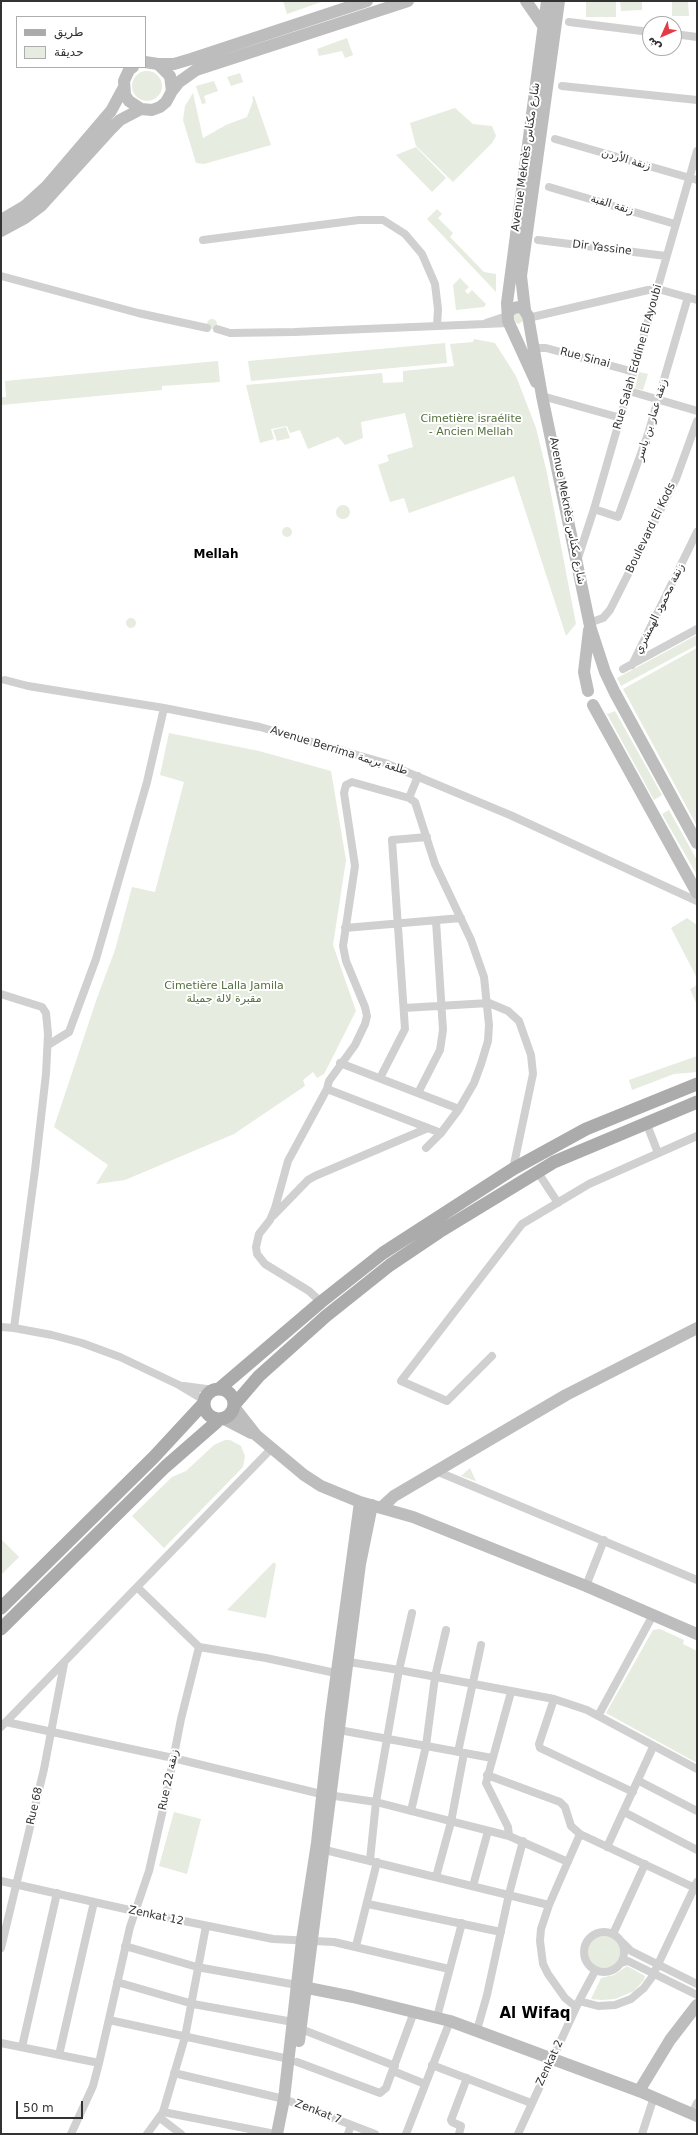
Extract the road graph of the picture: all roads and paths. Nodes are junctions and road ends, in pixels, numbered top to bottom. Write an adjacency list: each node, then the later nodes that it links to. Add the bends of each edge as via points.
1 (367, 1): 12 (street, via 191,59 174,64)
2 (408, 1): 16 (street, via 196,70 179,82)
3 (526, 1): 7 (street)
4 (546, 1): 7 (street, Avenue Meknès شارع مكناس)
5 (559, 1): 33 (street, Avenue Meknès شارع مكناس, via 521,276)
6 (569, 22): 8 (street)
7 (544, 27): 34 (street, Avenue Meknès شارع مكناس, via 509,277)
8 (642, 31)
9 (682, 35): 10 (street)
10 (697, 37)
11 (146, 62): 12 (street)
12 (158, 64): 16 (street, via 170,76)
13 (132, 68): 15 (street, via 126,76)
14 (562, 86): 17 (street)
15 (124, 87): 18 (street, via 129,101); 23 (street, via 111,111 47,186 16,213)
16 (172, 91): 18 (street, via 160,107 152,110)
17 (697, 100)
18 (141, 109): 25 (street, via 120,120 41,206)
19 (555, 140): 21 (street, زنقة الأردن)
20 (697, 151): 21 (street, Rue Salah Eddine El Ayoubi)
21 (693, 179): 24 (street, Rue Salah Eddine El Ayoubi)
22 (549, 187): 24 (street, زنقة القبة)
23 (1, 220)
24 (675, 224): 28 (street, Rue Salah Eddine El Ayoubi)
25 (1, 231)
26 (203, 240): 35 (street, via 359,220 384,220 405,234 422,254 434,284 438,309)
27 (538, 240): 28 (street, Dir Yassine)
28 (666, 256): 30 (street, Rue Salah Eddine El Ayoubi)
29 (3, 277): 36 (street, via 138,314)
30 (658, 289): 31 (street); 33 (street); 39 (street, Rue Salah Eddine El Ayoubi)
31 (688, 297): 32 (street); 42 (street, زنقة عمار بن ياسر)
32 (697, 300)
33 (529, 315): 34 (street, via 515,307); 34 (street, via 525,325 520,327 514,327); 38 (street, Avenue Meknès شارع مكناس)
34 (508, 319): 35 (street); 41 (street, Avenue Meknès شارع مكناس)
35 (437, 326): 37 (street, via 230,333)
36 (207, 328)
37 (216, 329)
38 (534, 348): 39 (street, Rue Sinai, via 546,348); 41 (street, Avenue Meknès شارع مكناس)
39 (634, 372): 40 (street, Rue Salah Eddine El Ayoubi)
40 (629, 391): 42 (street); 44 (street, Rue Salah Eddine El Ayoubi)
41 (542, 396): 44 (street); 48 (street, Avenue Meknès شارع مكناس)
42 (658, 400): 43 (street); 46 (street, زنقة عمار بن ياسر, via 618,517)
43 (697, 411)
44 (621, 418): 46 (street, Rue Salah Eddine El Ayoubi)
45 (697, 421): 49 (street, Boulevard El Kods, via 676,479 610,610 603,618)
46 (594, 509): 48 (street, Rue Salah Eddine El Ayoubi)
47 (697, 532): 51 (street, زنقة محمود الهمشري)
48 (577, 562): 49 (street, Avenue Meknès شارع مكناس)
49 (589, 625): 53 (street, Avenue Meknès شارع مكناس); 54 (street, Avenue Meknès شارع مكناس)
50 (697, 629): 51 (street)
51 (632, 665): 52 (street)
52 (623, 670)
53 (584, 672): 54 (street, via 587,666 593,664 600,666); 56 (street, Avenue Meknès شارع مكناس)
54 (605, 672): 62 (street, Avenue Meknès شارع مكناس)
55 (5, 680): 58 (street, Avenue Berrima طلعة بريمة)
56 (588, 691)
57 (593, 705): 63 (street)
58 (164, 708): 59 (street, Avenue Berrima طلعة بريمة, via 260,727 338,748); 73 (street, via 147,782 96,960 69,1032)
59 (418, 776): 60 (street); 64 (street, Avenue Berrima طلعة بريمة, via 510,815)
60 (409, 798): 61 (street, via 417,805); 68 (street, via 355,782 344,787 355,866)
61 (427, 837): 65 (street, via 438,871); 67 (street, via 392,840)
62 (697, 844)
63 (697, 893)
64 (697, 901)
65 (461, 918): 66 (street); 70 (street, via 484,977)
66 (436, 921): 67 (street); 71 (street)
67 (398, 924): 68 (street); 72 (street)
68 (345, 928): 74 (street, via 343,946 346,961 367,1016 362,1034)
69 (1, 994): 73 (street, via 44,1010)
70 (488, 1002): 71 (street); 80 (street, via 488,1041 474,1083); 87 (street, via 508,1011 519,1021 533,1064)
71 (443, 1006): 72 (street); 78 (street, via 440,1050)
72 (404, 1008): 75 (street, via 405,1030)
73 (48, 1044): 93 (street, via 35,1170)
74 (340, 1063): 75 (street); 77 (street)
75 (380, 1078): 78 (street)
76 (697, 1084): 87 (main road, via 586,1129)
77 (327, 1089): 82 (street); 90 (street, via 288,1161)
78 (418, 1093): 80 (street)
79 (697, 1102): 81 (main road)
80 (459, 1110): 83 (street)
81 (646, 1122): 86 (street); 88 (main road)
82 (428, 1128): 83 (street); 90 (street, via 308,1180)
83 (442, 1133): 85 (street)
84 (697, 1136): 86 (street)
85 (426, 1148)
86 (658, 1153): 89 (street, via 589,1184)
87 (513, 1169): 91 (main road, via 383,1253)
88 (538, 1171): 89 (street); 99 (main road, via 439,1232 361,1288 259,1376)
89 (558, 1202): 95 (street, via 522,1224 401,1381 447,1401)
90 (270, 1220): 91 (street, via 256,1240 260,1260 309,1291)
91 (321, 1302): 97 (main road)
92 (1, 1327): 93 (street)
93 (14, 1328): 96 (street, via 82,1343 120,1357)
94 (697, 1328): 103 (street, via 566,1395)
95 (492, 1356)
96 (179, 1385): 97 (street); 98 (street)
97 (216, 1389): 98 (main road, via 208,1394); 99 (main road, via 224,1390 231,1396)
98 (204, 1402): 100 (main road, via 206,1413 210,1417); 109 (main road, via 154,1457)
99 (234, 1406): 100 (main road, via 230,1414); 101 (street)
100 (222, 1419): 101 (street); 112 (main road, via 165,1467)
101 (256, 1435): 102 (street)
102 (271, 1449): 104 (street, via 322,1486); 108 (street)
103 (436, 1471): 104 (street, via 394,1496); 105 (street)
104 (371, 1505): 107 (street, via 413,1517); 118 (street)
105 (604, 1540): 106 (street); 107 (street)
106 (697, 1580)
107 (586, 1586): 111 (street)
108 (138, 1588): 116 (street); 117 (street)
109 (1, 1608)
110 (412, 1613): 119 (street)
111 (653, 1615): 114 (street); 124 (street)
112 (1, 1629)
113 (446, 1630): 120 (street)
114 (697, 1634)
115 (481, 1645): 121 (street)
116 (199, 1647): 118 (street); 132 (street, Rue 22 زنقة)
117 (64, 1663): 125 (street); 127 (street, Rue 68)
118 (344, 1670): 119 (street); 126 (street); 138 (street)
119 (399, 1670): 120 (street); 128 (street)
120 (435, 1677): 121 (street); 129 (street)
121 (472, 1684): 122 (street); 131 (street)
122 (511, 1692): 123 (street, via 536,1694); 133 (street)
123 (554, 1699): 124 (street); 137 (street, via 539,1744 540,1748)
124 (598, 1716): 130 (street)
125 (3, 1724): 127 (street)
126 (339, 1730): 128 (street); 138 (street)
127 (51, 1733): 132 (street); 156 (street, Rue 68)
128 (387, 1738): 129 (street); 139 (street)
129 (426, 1746): 131 (street); 140 (street)
130 (653, 1747): 134 (street); 136 (street)
131 (461, 1753): 133 (street); 143 (street)
132 (173, 1758): 138 (street); 164 (street, Rue 22 زنقة, via 148,1871)
133 (492, 1758): 135 (street)
134 (697, 1769)
135 (487, 1775): 145 (street, via 560,1802 565,1807 571,1826); 146 (street, via 487,1788 508,1827)
136 (639, 1780): 137 (street); 141 (street)
137 (633, 1792): 142 (street)
138 (326, 1795): 139 (street); 149 (street); 169 (street, via 317,1844)
139 (376, 1802): 140 (street); 151 (street)
140 (411, 1811): 143 (street)
141 (697, 1811)
142 (624, 1812): 148 (street); 150 (street)
143 (451, 1822): 144 (street); 154 (street)
144 (488, 1831): 146 (street); 157 (street)
145 (580, 1834): 148 (street); 152 (street)
146 (509, 1836): 147 (street)
147 (523, 1841): 152 (street); 160 (street)
148 (607, 1847): 153 (street)
149 (325, 1850): 151 (street); 169 (street)
150 (697, 1850)
151 (374, 1861): 154 (street); 162 (street)
152 (568, 1862): 163 (street)
153 (645, 1864): 158 (street); 168 (street)
154 (436, 1877): 157 (street)
155 (1, 1881): 156 (street, Zenkat 12)
156 (16, 1884): 159 (street, Zenkat 12); 173 (street, Rue 68)
157 (473, 1886): 160 (street)
158 (696, 1886): 175 (street)
159 (57, 1893): 161 (street, Zenkat 12); 195 (street)
160 (509, 1894): 163 (street); 167 (street)
161 (94, 1902): 164 (street, Zenkat 12); 196 (street)
162 (368, 1904): 165 (street); 172 (street)
163 (548, 1906): 185 (street, via 541,1929 543,1964 565,1998)
164 (134, 1911): 166 (street, Zenkat 12); 171 (street, Rue 22 زنقة)
165 (462, 1923): 167 (street); 177 (street)
166 (206, 1926): 169 (street, Zenkat 12, via 273,1939); 176 (street)
167 (502, 1932): 192 (street)
168 (613, 1934): 170 (street); 178 (street, via 599,1932 588,1938 585,1944 583,1956 590,1968)
169 (307, 1940): 172 (street, Zenkat 12); 182 (street)
170 (622, 1942): 174 (street, via 624,1953); 175 (street, via 632,1951)
171 (125, 1946): 176 (street); 180 (street, Rue 22 زنقة)
172 (356, 1946): 177 (street, Zenkat 12)
173 (1, 1948)
174 (621, 1964): 178 (street, via 607,1973); 179 (street, via 628,1961)
175 (658, 1964): 179 (street); 181 (street)
176 (197, 1967): 182 (street); 184 (street)
177 (449, 1969): 188 (street)
178 (595, 1971): 185 (street, Zenkat 2)
179 (654, 1974): 183 (street); 185 (street, via 644,1988 623,2002 598,2006)
180 (117, 1982): 184 (street); 189 (street, Rue 22 زنقة)
181 (697, 1984)
182 (302, 1986): 187 (street); 191 (street)
183 (697, 1995)
184 (193, 2004): 191 (street); 193 (street)
185 (578, 2004): 197 (street, Zenkat 2)
186 (697, 2005): 205 (street, via 670,2040)
187 (414, 2012): 188 (street); 201 (street)
188 (438, 2017): 190 (street)
189 (109, 2020): 193 (street); 199 (street, Rue 22 زنقة)
190 (450, 2022): 192 (street); 200 (street)
191 (297, 2025): 198 (street); 201 (street)
192 (477, 2030): 197 (street)
193 (185, 2037): 198 (street); 202 (street)
194 (1, 2043): 195 (street)
195 (22, 2047): 196 (street)
196 (59, 2055): 199 (street)
197 (552, 2059): 205 (street); 208 (street, Zenkat 2)
198 (293, 2061): 201 (street, via 380,2093 386,2088); 207 (street)
199 (100, 2063): 213 (street, Rue 22 زنقة, via 90,2093)
200 (432, 2065): 203 (street); 204 (street)
201 (394, 2068): 204 (street)
202 (174, 2073): 207 (street, Zenkat 7); 210 (street)
203 (467, 2078): 208 (street); 212 (street, via 451,2120 461,2126)
204 (425, 2084): 220 (street)
205 (639, 2091): 206 (street)
206 (654, 2097): 209 (street); 222 (street)
207 (287, 2100): 211 (street, Zenkat 7); 216 (street); 217 (street)
208 (531, 2103): 221 (street, Zenkat 2)
209 (695, 2111)
210 (162, 2115): 214 (street); 215 (street); 216 (street)
211 (351, 2125): 218 (street); 219 (street, Zenkat 7)
212 (460, 2132)
213 (71, 2134)
214 (148, 2134)
215 (181, 2134)
216 (276, 2134)
217 (285, 2134)
218 (348, 2134)
219 (375, 2134)
220 (406, 2134)
221 (518, 2134)
222 (642, 2134)

